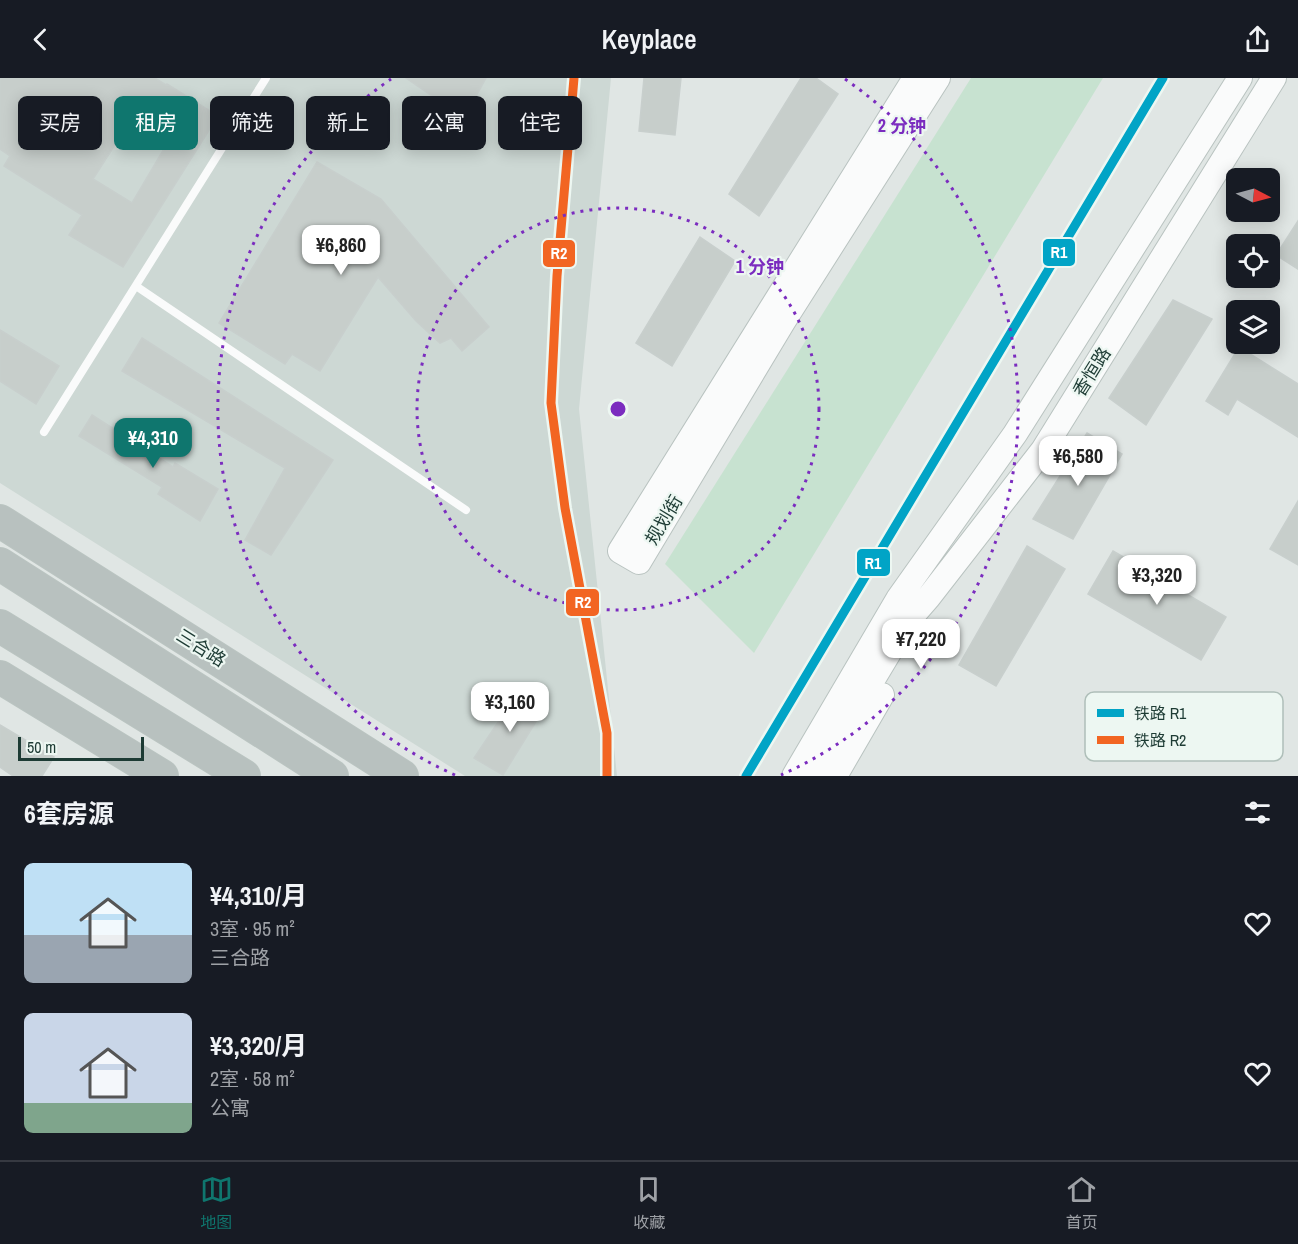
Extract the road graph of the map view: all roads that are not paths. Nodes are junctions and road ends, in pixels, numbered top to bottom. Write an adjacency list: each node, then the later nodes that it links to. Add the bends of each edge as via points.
1 (266, 78): 6 (lane)
2 (915, 78): 3 (main road, 规划街, via 620,551 639,562 783,322)
3 (938, 78)
4 (1240, 78): 18 (main road, 香恒路, via 1015,434 898,599)
5 (1274, 78): 10 (main road, 香恒路, via 1043,450)
6 (136, 286): 7 (lane); 8 (lane)
7 (44, 432)
8 (466, 510)
9 (0, 521): 17 (highway, 三合路)
10 (972, 543): 19 (main road, 香恒路, via 908,621); 20 (main road)
11 (0, 564): 16 (highway)
12 (0, 626): 15 (highway)
13 (0, 677): 14 (highway)
14 (162, 776)
15 (244, 776)
16 (332, 776)
17 (402, 776)
18 (794, 776)
19 (815, 776)
20 (835, 776)

